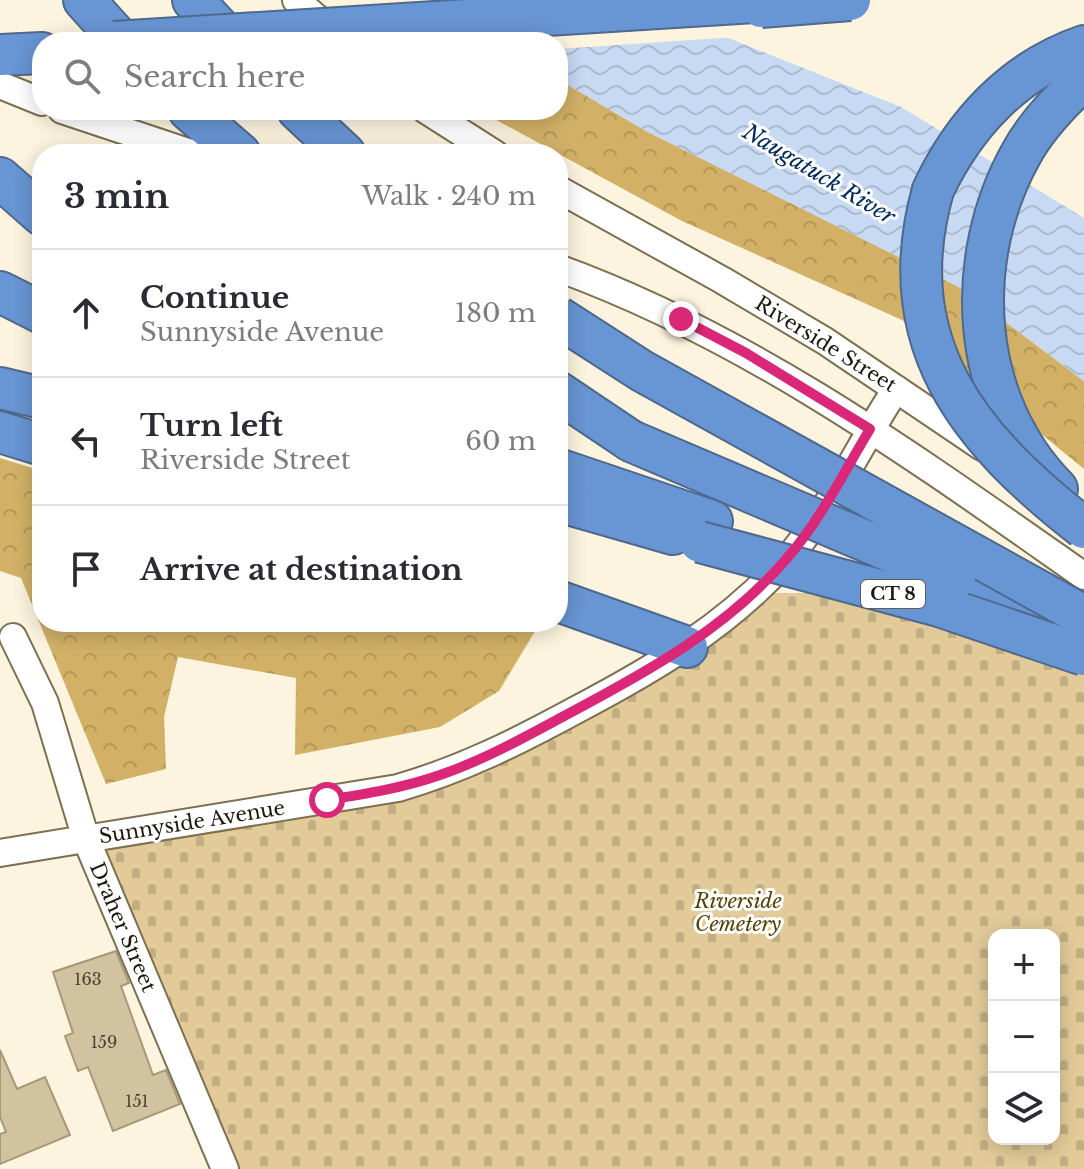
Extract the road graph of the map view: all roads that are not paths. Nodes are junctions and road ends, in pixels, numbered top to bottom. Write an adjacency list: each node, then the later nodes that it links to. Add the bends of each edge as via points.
1 (84, 0): 6 (highway)
2 (193, 0): 7 (highway)
3 (296, 0): 9 (street)
4 (786, 0): 8 (highway, bridge)
5 (850, 0): 10 (highway, bridge)
6 (113, 32)
7 (222, 32)
8 (274, 32)
9 (333, 32)
10 (378, 32)
11 (32, 46): 13 (highway)
12 (1084, 46): 49 (highway, bridge, via 1038,68 1001,94 971,125 933,190 920,260 932,342 968,417 1023,478)
13 (0, 48)
14 (32, 53): 15 (highway)
15 (0, 55)
16 (1084, 79): 47 (highway, via 1042,123 1006,185 993,221 982,294 990,366 1017,440 1042,474)
17 (0, 85): 18 (street)
18 (32, 98)
19 (92, 120): 23 (street)
20 (201, 120): 24 (highway)
21 (309, 120): 25 (highway)
22 (442, 120): 26 (street)
23 (164, 144)
24 (228, 144)
25 (334, 144)
26 (479, 144)
27 (0, 178): 29 (highway)
28 (568, 195): 37 (street, Riverside Street, via 825,341)
29 (32, 206)
30 (0, 219): 31 (highway)
31 (32, 228)
32 (568, 272): 41 (street, via 681,319)
33 (0, 292): 34 (highway)
34 (32, 308)
35 (568, 323): 53 (highway, bridge, via 642,371)
36 (0, 388): 38 (highway)
37 (896, 389): 41 (street, Sunnyside Avenue); 47 (street, Riverside Street)
38 (32, 396)
39 (568, 399): 43 (highway, CT 8)
40 (568, 417): 43 (highway)
41 (870, 429): 51 (street); 56 (street, Sunnyside Avenue, via 788,557)
42 (0, 432): 44 (highway)
43 (631, 441): 54 (highway, CT 8, bridge)
44 (32, 442)
45 (568, 474): 50 (highway)
46 (568, 504): 50 (highway, CT 8)
47 (1084, 515)
48 (568, 520): 50 (highway)
49 (1084, 528)
50 (702, 538): 57 (highway, CT 8, bridge, via 939,606)
51 (1084, 576)
52 (568, 605): 56 (highway)
53 (1084, 616)
54 (1084, 632)
55 (13, 637): 58 (street, Draher Street, via 45,703)
56 (687, 647): 58 (street, Sunnyside Avenue, via 513,744 440,775 398,788)
57 (1084, 655)
58 (86, 839): 59 (street, Sunnyside Avenue); 60 (street, Draher Street)
59 (0, 853)
60 (225, 1169)

